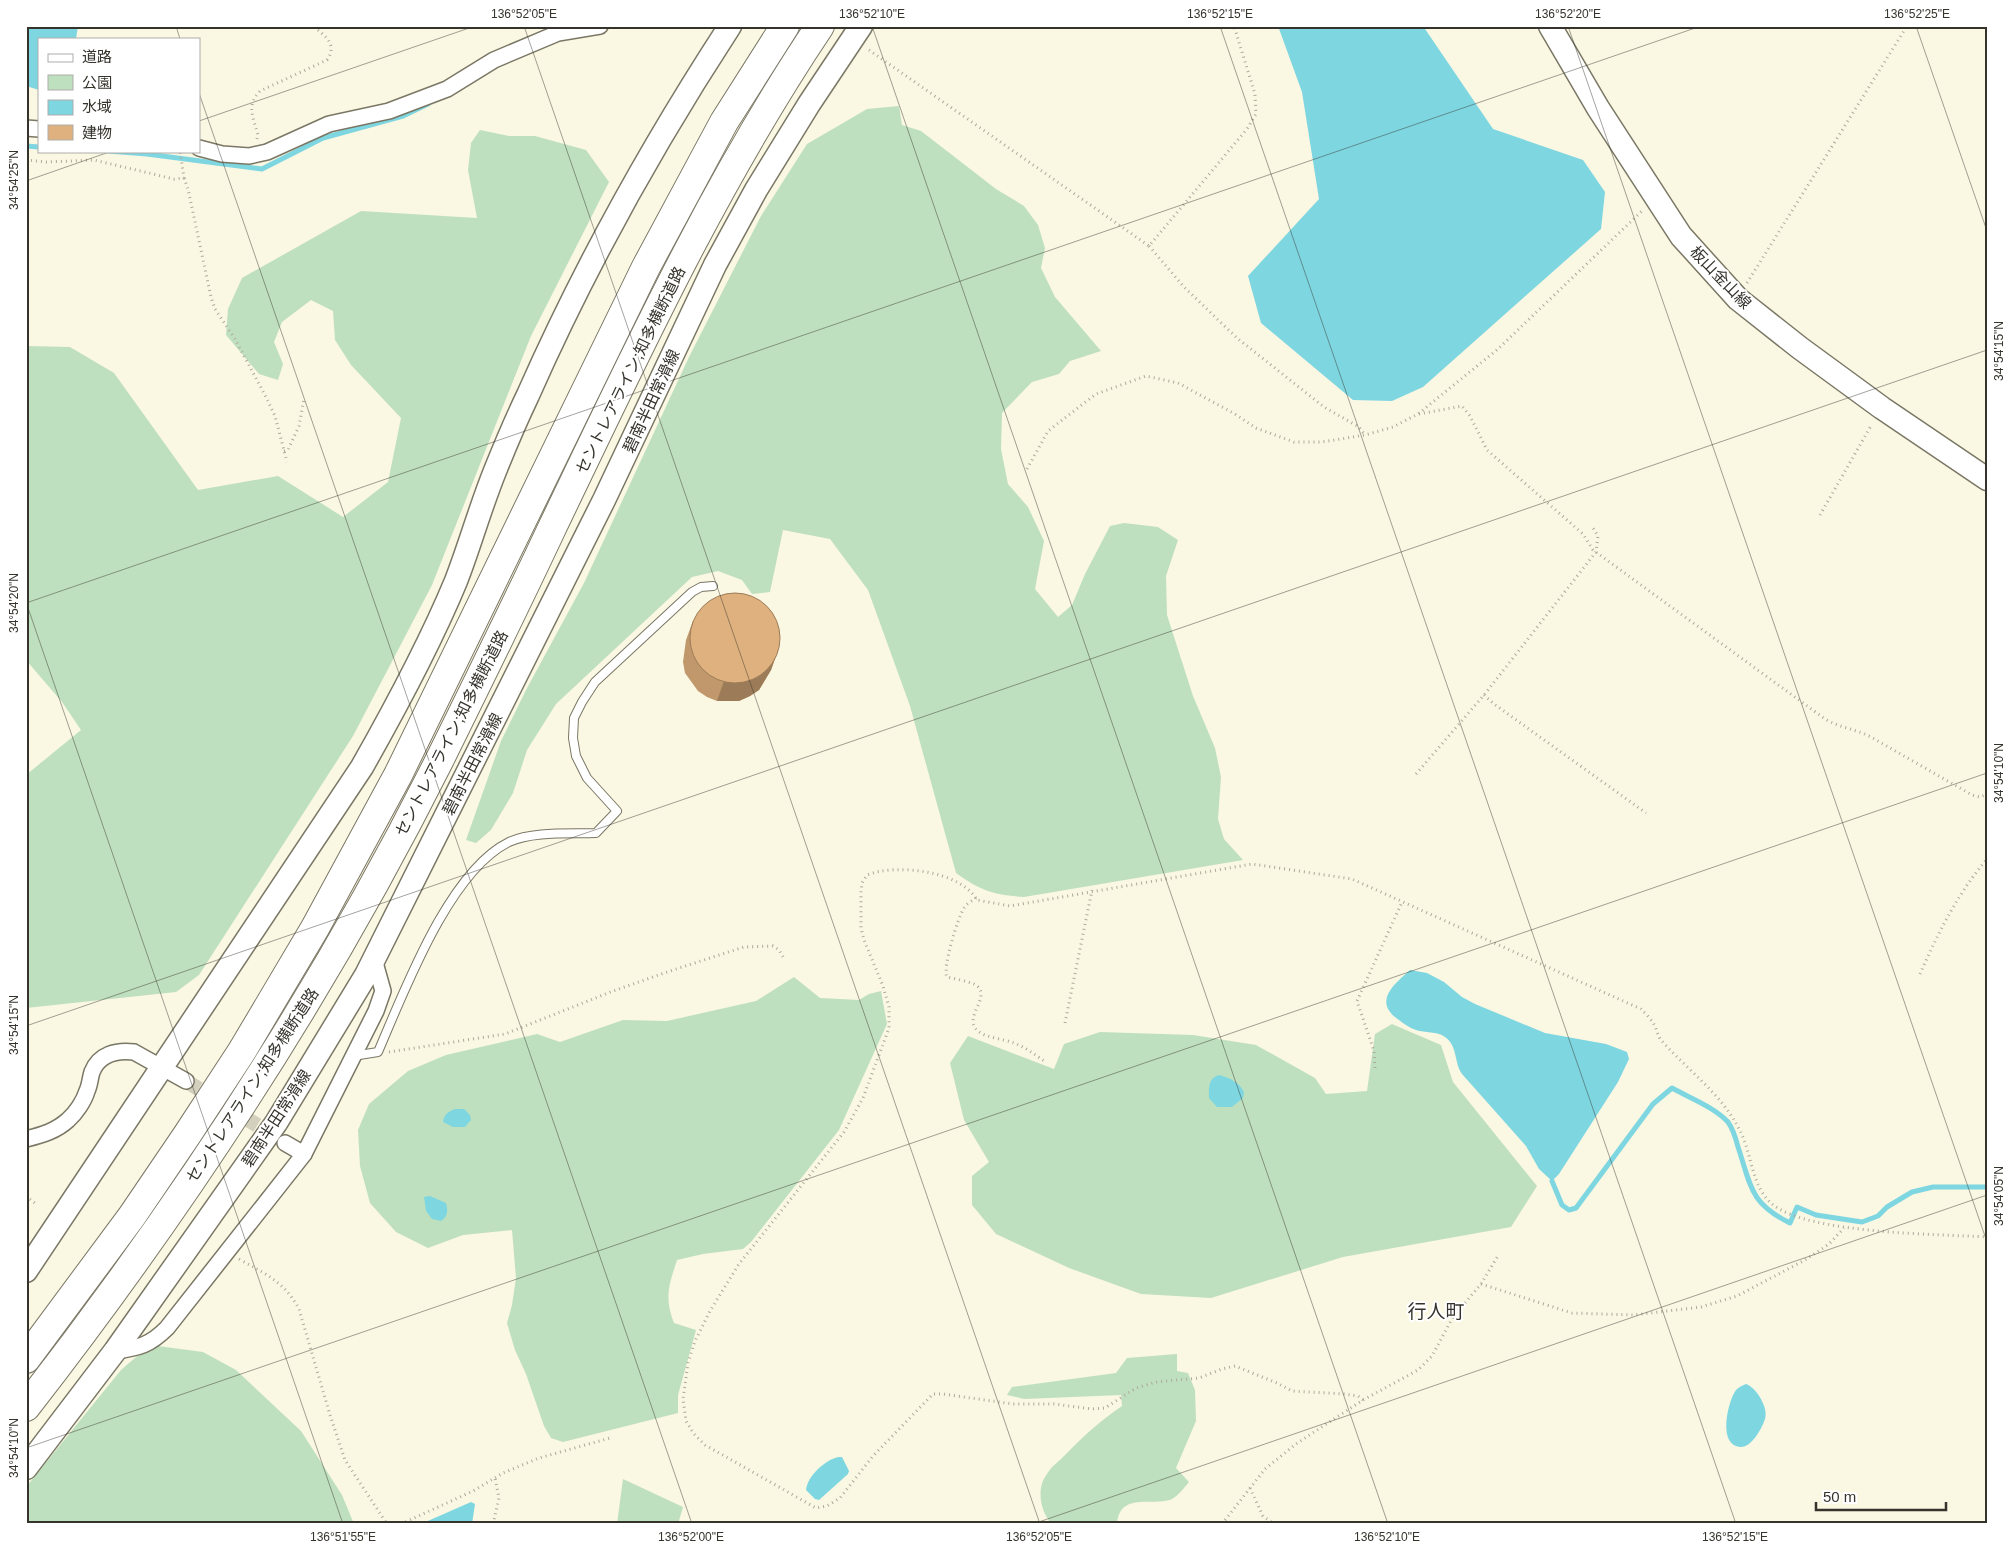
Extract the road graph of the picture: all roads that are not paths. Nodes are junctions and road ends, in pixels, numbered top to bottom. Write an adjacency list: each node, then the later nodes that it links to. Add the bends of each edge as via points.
1 (600, 26): 7 (street, via 558,32 494,60 447,89 389,111 329,124 267,152 222,154)
2 (730, 26): 12 (main road, via 627,193 586,270 494,472 456,581 409,684 362,768)
3 (785, 26): 19 (highway, セントレアライン;知多横断道路, via 724,122 646,267 398,775 315,928 242,1051 187,1135 132,1216)
4 (820, 26): 20 (highway, セントレアライン;知多横断道路, via 786,76 665,295 438,762 355,920 227,1129 93,1322)
5 (861, 26): 10 (main road, 碧南半田常滑線, via 756,190 716,265 604,500)
6 (1550, 26): 8 (main road, 板山金山線, via 1598,108 1682,236 1738,299 1882,408)
7 (200, 148)
8 (1987, 479)
9 (712, 586): 11 (lane, via 692,592 596,682 574,718 576,756 587,778 618,811 596,834 530,836 510,842 490,855 472,872 427,940 378,1052)
10 (374, 960): 11 (street, via 383,991); 18 (main road, 碧南半田常滑線, via 276,1123)
11 (354, 1056): 16 (street)
12 (163, 1067): 13 (street); 14 (street, via 134,1052 105,1056 93,1071 87,1092 69,1119 46,1134); 17 (main road)
13 (186, 1081)
14 (26, 1139)
15 (284, 1143): 16 (street)
16 (304, 1154): 18 (street, via 154,1342 136,1349)
17 (26, 1271)
18 (115, 1351): 21 (main road, 碧南半田常滑線)
19 (26, 1358)
20 (26, 1407)
21 (26, 1468)

